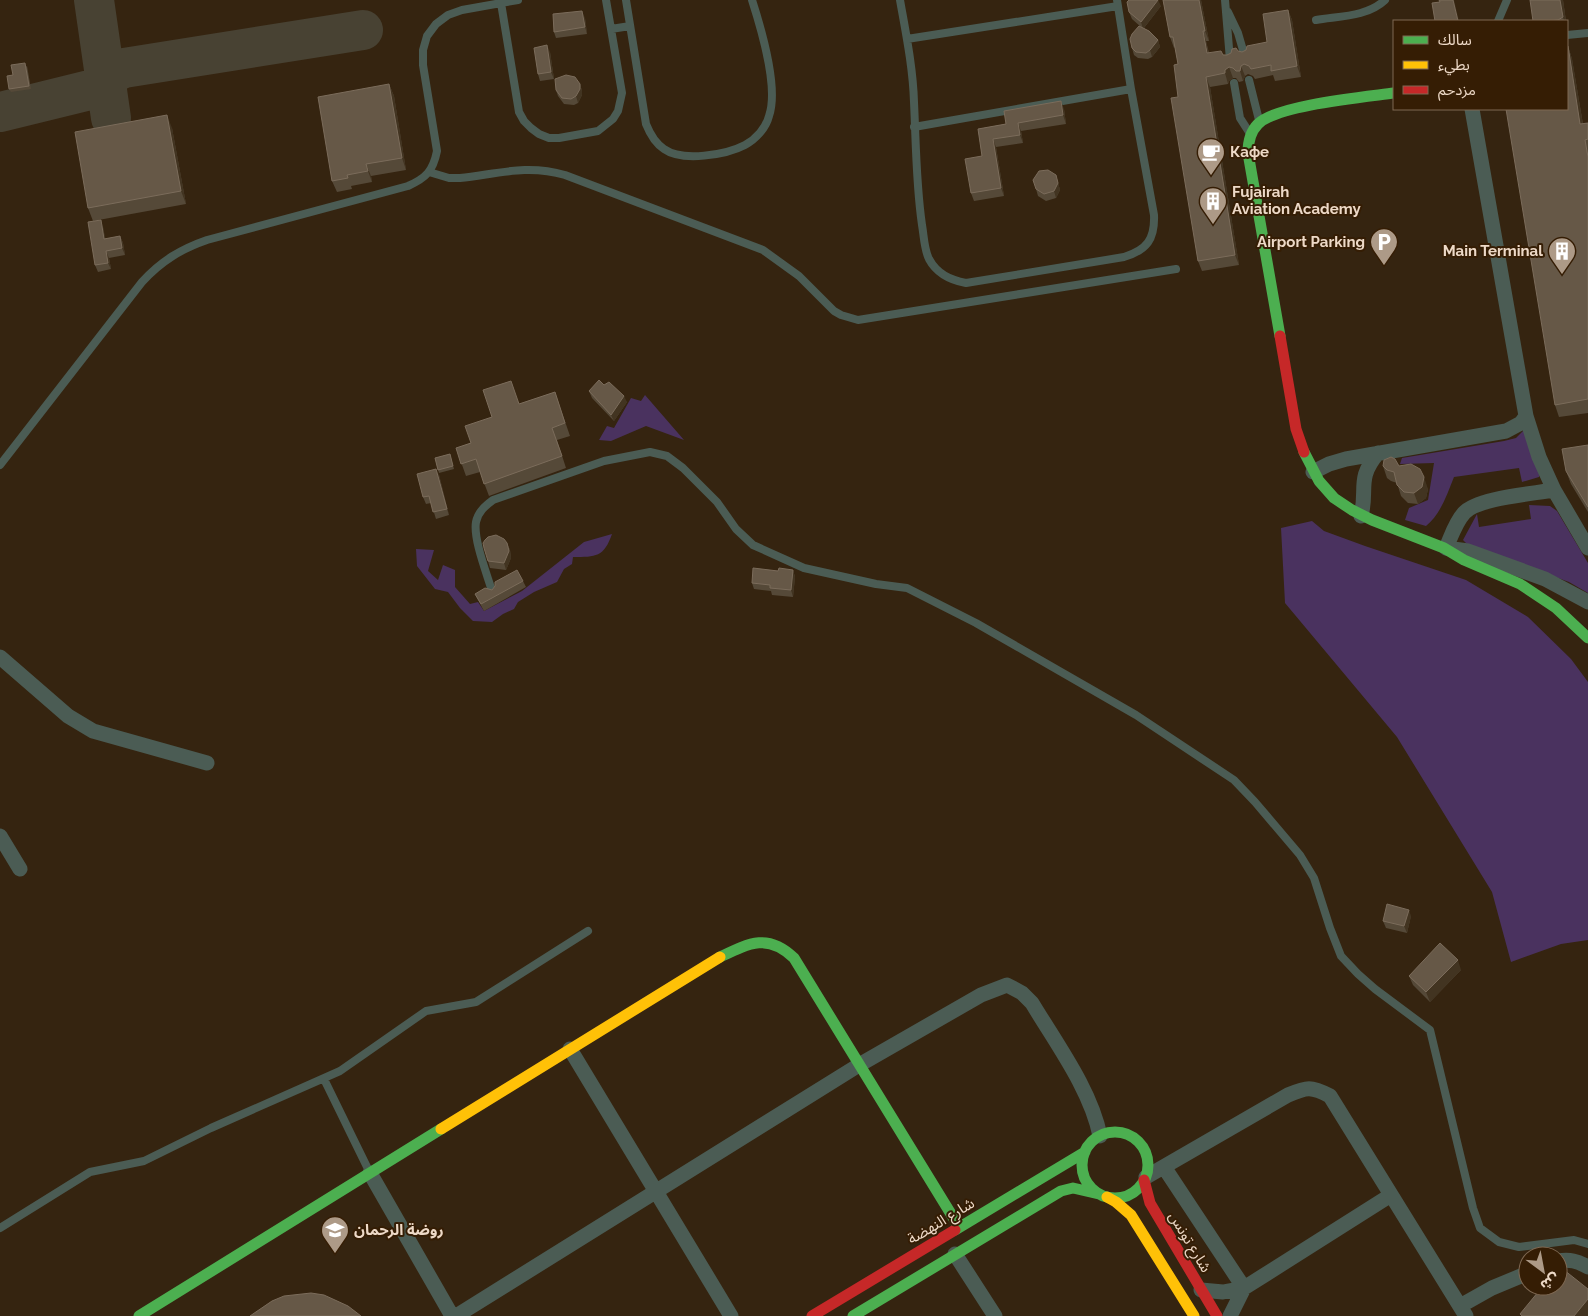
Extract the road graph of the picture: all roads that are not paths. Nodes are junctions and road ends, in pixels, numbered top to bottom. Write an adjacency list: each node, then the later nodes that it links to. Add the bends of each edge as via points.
1 (518, 0): 9 (lane)
2 (606, 0): 15 (lane)
3 (626, 0): 14 (lane)
4 (752, 0): 14 (lane, via 765,45 772,107 756,138 735,149 694,157 664,149 656,142 646,124)
5 (900, 0): 18 (lane)
6 (1225, 0): 11 (lane)
7 (1385, 0): 12 (lane, via 1362,13)
8 (1507, 0): 13 (lane)
9 (502, 3): 15 (lane, via 519,112 531,128 549,138 598,131 613,120 622,93); 29 (lane, via 462,10 448,16 427,36 423,65 437,151)
10 (1118, 3): 18 (lane); 23 (lane)
11 (1227, 10): 19 (lane, via 1238,33); 20 (lane)
12 (1316, 20)
13 (1498, 20)
14 (630, 26): 15 (lane)
15 (611, 29)
16 (1588, 33): 17 (lane)
17 (1568, 35)
18 (907, 39): 27 (lane)
19 (1244, 57)
20 (1230, 60)
21 (1249, 80): 26 (lane)
22 (1234, 83): 28 (lane, via 1240,118)
23 (1131, 89): 27 (lane); 27 (lane, via 1154,227 1144,247 1124,257 966,283 944,276 935,268 926,247 917,183)
24 (1393, 92): 26 (street, via 1296,109)
25 (1472, 110): 31 (street)
26 (1260, 122): 28 (street)
27 (914, 127)
28 (1250, 134): 34 (street, via 1248,153 1294,420 1302,452)
29 (429, 172): 30 (lane, via 460,178 528,168 565,175 763,250 799,276 834,311 858,320); 33 (lane, via 408,186 207,240 171,256 142,282)
30 (1176, 269)
31 (1526, 416): 32 (street, via 1506,431); 35 (street)
32 (1378, 453): 34 (street, via 1337,461); 36 (street, via 1364,476)
33 (0, 465)
34 (1313, 472): 36 (street, via 1334,498)
35 (1554, 490): 37 (street, via 1472,506 1460,519); 38 (street)
36 (1361, 516): 37 (street)
37 (1446, 548): 40 (street, via 1468,551 1545,579); 41 (street, via 1535,593)
38 (1588, 548)
39 (492, 591): 60 (lane, via 479,547 476,522 483,508 492,500 604,461 650,452 667,456 683,468 753,545 804,568 907,588 976,623 1136,715 1234,780 1255,802 1300,855 1314,878 1341,956 1375,989 1430,1030 1480,1228 1499,1242 1519,1246 1574,1240)
40 (1588, 602)
41 (1588, 638)
42 (0, 657): 43 (street, via 68,716 94,731)
43 (207, 763)
44 (0, 836): 45 (street)
45 (20, 869)
46 (588, 931): 49 (lane, via 476,1002 426,1011 340,1071)
47 (570, 1049): 48 (street, via 719,958 747,944 766,941 786,949 794,958); 53 (street); 55 (street)
48 (859, 1065): 50 (street, via 981,995 1006,985 1022,993 1032,1003 1085,1093); 55 (street); 58 (street)
49 (324, 1078): 53 (lane); 59 (lane, via 144,1161 90,1172)
50 (1100, 1136): 51 (street); 54 (street, via 1123,1133 1137,1141 1148,1162)
51 (1085, 1152): 57 (street, via 1083,1176 1092,1190); 58 (street, شارع النهضة)
52 (1164, 1167): 54 (street); 56 (street, via 1288,1095 1305,1088 1316,1089 1330,1096); 65 (street)
53 (370, 1173): 68 (street); 69 (street)
54 (1145, 1179): 57 (street, via 1132,1193 1116,1198); 66 (street, شارع تونس, via 1150,1203)
55 (656, 1192): 70 (street); 71 (street)
56 (1391, 1195): 65 (street); 67 (street)
57 (1103, 1196): 61 (street, via 1073,1188 1060,1191); 75 (street, via 1131,1215)
58 (958, 1227): 72 (street, شارع النهضة)
59 (0, 1228)
60 (1588, 1244)
61 (955, 1254): 73 (street); 74 (street)
62 (1568, 1260): 63 (street)
63 (1588, 1266)
64 (1518, 1276): 67 (street, via 1492,1288)
65 (1244, 1288): 66 (street, via 1223,1292); 77 (street)
66 (1201, 1290): 76 (street, شارع تونس)
67 (1463, 1311)
68 (139, 1316)
69 (452, 1316)
70 (456, 1316)
71 (731, 1316)
72 (812, 1316)
73 (854, 1316)
74 (995, 1316)
75 (1194, 1316)
76 (1217, 1316)
77 (1230, 1316)

